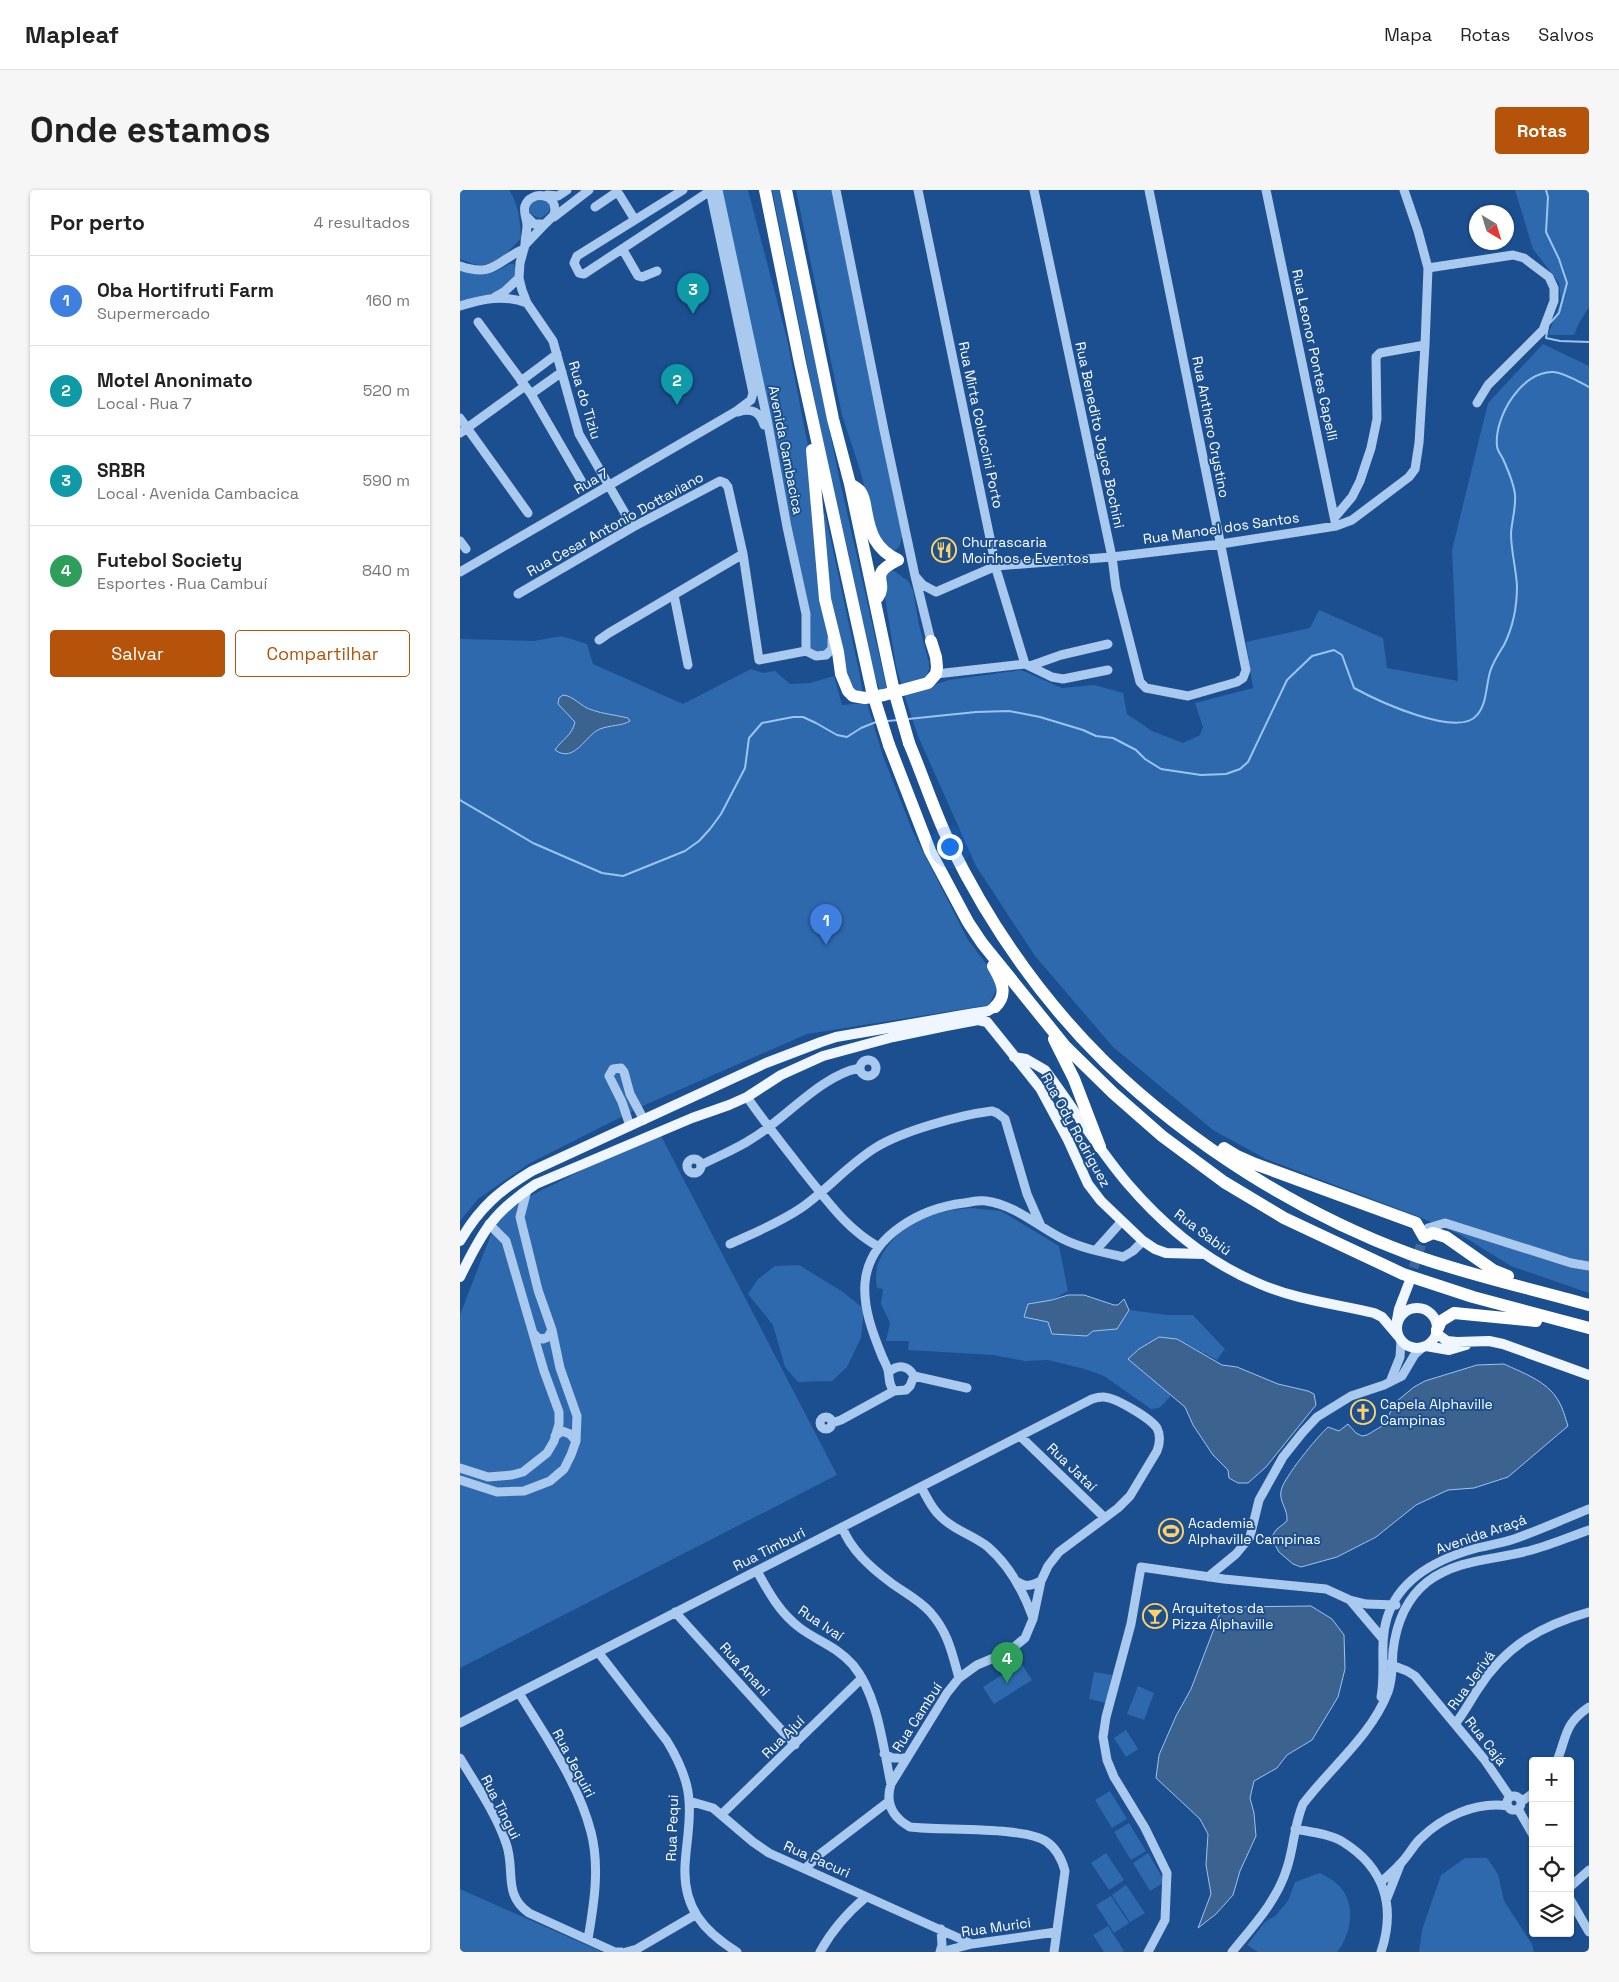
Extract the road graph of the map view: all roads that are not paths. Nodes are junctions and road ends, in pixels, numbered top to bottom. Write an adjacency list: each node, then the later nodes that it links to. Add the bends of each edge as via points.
1 (567, 190): 13 (street, via 558,196)
2 (589, 190): 17 (street)
3 (683, 190): 16 (street)
4 (713, 190): 19 (street); 35 (street, Avenida Cambacica, via 753,397); 38 (street, Avenida Cambacica)
5 (763, 190): 30 (highway)
6 (786, 190): 40 (highway, via 833,419)
7 (836, 190): 51 (street)
8 (918, 190): 52 (street, Rua Mirta Coluccini Porto)
9 (1034, 190): 49 (street, Rua Benedito Joyce Bochini)
10 (1150, 190): 46 (street, Rua Anthero Crystino)
11 (1266, 190): 43 (street, Rua Leonor Pontes Capelli)
12 (1404, 190): 21 (street, Rua Manoel dos Santos)
13 (547, 195): 15 (street, via 538,193 529,198 525,204); 17 (street, via 555,204 554,215)
14 (595, 207): 16 (street, via 619,194)
15 (526, 216): 17 (street, via 534,224); 18 (street, Rua do Tiziu)
16 (635, 220): 19 (street, via 576,256 574,263 579,273 584,274)
17 (548, 222): 18 (street)
18 (524, 247): 20 (street, via 487,270); 23 (street, Rua do Tiziu)
19 (623, 250): 22 (street, via 638,276)
20 (460, 266)
21 (1428, 268): 28 (street, Rua Manoel dos Santos); 34 (street, via 1513,255 1524,258 1550,277 1554,288 1554,301 1543,330 1488,385)
22 (657, 271)
23 (519, 278): 24 (street); 25 (street, Rua do Tiziu)
24 (494, 297): 25 (street); 26 (street)
25 (527, 303): 29 (street, Rua do Tiziu)
26 (460, 306)
27 (478, 322): 32 (street)
28 (1426, 345): 43 (street, Rua Manoel dos Santos, via 1416,469 1409,478 1352,520); 43 (street, via 1380,353 1376,357 1377,418 1371,448 1360,481)
29 (557, 354): 31 (street, Rua do Tiziu); 32 (street)
30 (800, 363): 60 (highway); 70 (highway, bridge, via 872,691 930,851)
31 (562, 372): 33 (street); 41 (street, Rua do Tiziu, via 579,434)
32 (523, 383): 33 (street); 37 (street)
33 (531, 394): 39 (street)
34 (1477, 403)
35 (735, 412): 38 (street, via 747,409 758,413); 41 (street, Rua 7)
36 (460, 418): 37 (street)
37 (463, 430): 42 (street)
38 (771, 447): 64 (street, Avenida Cambacica, via 806,614)
39 (582, 482)
40 (850, 484): 50 (highway, via 864,497 874,540); 58 (highway)
41 (609, 487): 44 (street, Rua do Tiziu); 53 (street, Rua 7)
42 (528, 513)
43 (1336, 521): 46 (street, Rua Manoel dos Santos)
44 (633, 527): 48 (street, Rua Cesar Antonio Dottaviano, via 720,481 728,488); 56 (street, Rua Cesar Antonio Dottaviano)
45 (460, 541): 47 (street)
46 (1221, 544): 49 (street, Rua Manoel dos Santos); 69 (street, Rua Anthero Crystino, via 1246,670 1244,678 1195,695)
47 (466, 549)
48 (743, 554): 57 (street); 64 (street, Rua Cesar Antonio Dottaviano, via 759,660)
49 (1112, 556): 52 (street, Rua Manoel dos Santos); 69 (street, Rua Benedito Joyce Bochini, via 1116,588)
50 (898, 560): 51 (street); 58 (highway, via 881,570 880,594)
51 (912, 560): 54 (street)
52 (996, 566): 55 (street, Rua Manoel dos Santos); 66 (street, Rua Mirta Coluccini Porto)
53 (460, 572)
54 (915, 576): 55 (street); 59 (street)
55 (936, 592): 59 (street, Rua Manoel dos Santos)
56 (518, 594)
57 (674, 594): 61 (street); 65 (street)
58 (875, 601): 78 (highway, bridge, via 892,688 909,743 949,842 987,911 1026,971 1105,1062)
59 (923, 605): 62 (street)
60 (828, 612): 64 (street, via 832,649 820,657); 68 (highway, via 841,674 853,696 865,698 923,686)
61 (599, 640)
62 (931, 641): 68 (highway, via 936,657)
63 (1108, 644): 66 (street)
64 (806, 650)
65 (688, 665)
66 (1028, 665): 67 (street, via 1063,680); 68 (street)
67 (1108, 670)
68 (936, 674)
69 (1142, 686)
70 (982, 943): 71 (highway, via 1001,981 1002,998); 72 (highway)
71 (995, 1007): 73 (main road); 74 (main road, via 979,1013)
72 (1044, 1019): 83 (highway, via 1074,1080); 107 (highway, via 1065,1046 1162,1136 1224,1182 1284,1218 1403,1274)
73 (987, 1022): 75 (main road, Rua Ody Rodriguez); 76 (main road, via 972,1020 893,1037)
74 (836, 1037): 76 (main road, via 833,1046); 80 (main road, via 766,1063)
75 (1014, 1057): 83 (main road, Rua Sabiú, via 1026,1059 1045,1070); 89 (main road, Rua Ody Rodriguez, via 1040,1088 1088,1184)
76 (804, 1064): 79 (main road)
77 (860, 1068): 82 (street, via 826,1084)
78 (1135, 1088): 94 (highway, via 1237,1156 1416,1223); 101 (highway, via 1236,1165 1337,1224 1461,1271)
79 (747, 1097): 82 (street); 85 (main road)
80 (644, 1120): 81 (main road); 81 (street, via 630,1094 624,1072 621,1068 614,1069 608,1076)
81 (630, 1126): 92 (main road, via 508,1185 472,1220)
82 (769, 1127): 84 (street, via 753,1139); 86 (street)
83 (1100, 1147): 98 (main road, Rua Sabiú, via 1142,1200)
84 (701, 1165)
85 (527, 1190): 90 (main road); 103 (street, via 520,1217)
86 (820, 1192): 87 (street, via 854,1162 878,1147 923,1128 992,1111 1001,1115 1007,1124); 95 (street, via 783,1219); 96 (street, via 847,1224)
87 (1026, 1194): 88 (street, via 1021,1203); 91 (street)
88 (1012, 1208): 91 (street); 96 (street, via 986,1201 929,1210 910,1220)
89 (1122, 1221): 93 (main road, Rua Ody Rodriguez); 97 (street)
90 (489, 1224): 100 (main road); 105 (street, via 506,1241)
91 (1042, 1227): 97 (street, via 1063,1239)
92 (460, 1241)
93 (1143, 1241): 97 (street, via 1122,1257); 98 (main road, Rua Ody Rodriguez, via 1166,1253)
94 (1422, 1241): 99 (street, via 1428,1228 1446,1223); 101 (highway, via 1433,1233 1446,1236 1493,1270)
95 (730, 1244)
96 (879, 1247): 116 (street, via 865,1280 864,1296 873,1333)
97 (1096, 1250)
98 (1206, 1254): 111 (main road, Rua Sabiú, via 1242,1276 1279,1291 1315,1302 1374,1313 1382,1317)
99 (1589, 1266)
100 (460, 1276)
101 (1576, 1301): 102 (highway)
102 (1589, 1305)
103 (543, 1306): 105 (street, via 534,1301); 108 (street)
104 (1422, 1308): 106 (main road, via 1410,1309 1400,1316); 106 (main road, via 1414,1300 1409,1284 1399,1309); 109 (main road, via 1432,1314)
105 (526, 1309): 110 (street)
106 (1398, 1322): 111 (main road)
107 (1589, 1329): 109 (highway, via 1454,1313 1441,1321)
108 (552, 1330): 110 (street, via 543,1339); 124 (street, via 560,1368)
109 (1437, 1332): 112 (main road, via 1446,1341); 113 (main road, via 1432,1342)
110 (533, 1333): 123 (street)
111 (1400, 1339): 113 (main road, via 1410,1347); 114 (street)
112 (1476, 1341): 113 (main road, via 1449,1350); 117 (main road, via 1503,1344)
113 (1424, 1347): 115 (street)
114 (1400, 1357): 115 (street); 119 (street)
115 (1410, 1362): 119 (street, via 1402,1376)
116 (889, 1372): 118 (street, via 893,1368 906,1367); 121 (street, via 889,1382)
117 (1589, 1375)
118 (914, 1376): 120 (street); 121 (street, via 906,1390)
119 (1390, 1382): 141 (street, via 1351,1396 1317,1417 1303,1432 1283,1457 1259,1500 1250,1537 1236,1554)
120 (967, 1388)
121 (894, 1391): 125 (street)
122 (1092, 1399): 127 (street, Rua Timburi); 137 (street, Rua Cambuí, via 1102,1396 1113,1399 1151,1421 1160,1436 1157,1451 1130,1496)
123 (559, 1412): 124 (street, via 567,1418); 126 (street)
124 (578, 1416): 128 (street)
125 (832, 1422)
126 (555, 1436): 128 (street, via 562,1431 567,1432); 130 (street, via 547,1453)
127 (1020, 1436): 133 (street, Rua Timburi); 137 (street, Rua Jataí)
128 (576, 1441): 135 (street, via 564,1468 550,1481)
129 (460, 1468): 131 (street, via 488,1477)
130 (517, 1474): 131 (street); 135 (street, via 513,1481)
131 (498, 1476): 134 (street, via 502,1486)
132 (460, 1480): 134 (street)
133 (921, 1487): 138 (street, Rua Timburi); 143 (street, via 940,1517 989,1548)
134 (496, 1492): 135 (street)
135 (517, 1492)
136 (1589, 1509): 146 (street, Avenida Araçá, via 1514,1539 1476,1548 1429,1567 1413,1579)
137 (1104, 1518): 142 (street, Rua Cambuí, via 1059,1552)
138 (842, 1527): 140 (street, Rua Timburi); 157 (street, via 852,1547 889,1581 916,1599 940,1624 950,1644)
139 (1589, 1530): 148 (street, Avenida Araçá, via 1529,1550 1488,1557 1444,1572 1423,1586)
140 (757, 1571): 147 (street, Rua Timburi); 156 (street, Rua Ivaí, via 773,1600 788,1618 831,1645)
141 (1208, 1577): 144 (street, via 1326,1589); 197 (street, via 1142,1567 1131,1624 1106,1717 1103,1737 1107,1760 1154,1843 1167,1873 1165,1920)
142 (1040, 1581): 143 (street, via 1031,1586); 151 (street, Rua Cambuí)
143 (1018, 1582): 151 (street)
144 (1350, 1600): 145 (street); 150 (street)
145 (1366, 1604): 146 (street); 150 (street)
146 (1393, 1604): 148 (street); 152 (street, Avenida Araçá)
147 (674, 1612): 153 (street, Rua Timburi); 163 (street, Rua Anani)
148 (1403, 1612): 155 (street, Avenida Araçá, via 1396,1633)
149 (1589, 1612): 162 (street, Rua Jerivá, via 1538,1631 1512,1649 1492,1669)
150 (1360, 1613): 152 (street)
151 (1033, 1619): 157 (street, Rua Cambuí, via 1019,1644)
152 (1383, 1639): 154 (street, Avenida Araçá)
153 (598, 1652): 158 (street, Rua Timburi); 170 (street, Rua Pequi, via 667,1741 683,1773)
154 (1382, 1660): 155 (street, Rua Cajá); 160 (street, Avenida Araçá, via 1382,1691)
155 (1393, 1665): 160 (street, Avenida Araçá, via 1388,1693); 162 (street, Rua Cajá, via 1415,1676)
156 (862, 1678): 163 (street, Rua Ajuí); 164 (street, Rua Ivaí, via 874,1710)
157 (959, 1678): 167 (street, Rua Cambuí)
158 (519, 1693): 161 (street, Rua Timburi); 189 (street, Rua Jequiri, via 581,1801 592,1834 595,1902)
159 (1589, 1706): 165 (street, via 1568,1728)
160 (1373, 1718): 176 (street, Avenida Araçá, via 1304,1804)
161 (460, 1723)
162 (1455, 1724): 171 (street, Rua Cajá, via 1484,1759)
163 (795, 1745): 174 (street, Rua Ajuí)
164 (884, 1754): 167 (street); 168 (street, Rua Ivaí)
165 (1558, 1757)
166 (460, 1758): 189 (street, Rua Tingui, via 507,1844 513,1896 519,1906)
167 (907, 1758): 168 (street, Rua Cambuí)
168 (891, 1784): 172 (street, Rua Cambuí)
169 (1529, 1797): 173 (street)
170 (689, 1801): 174 (street, Rua Pacuri); 185 (street, Rua Pequi, via 685,1882)
171 (1509, 1801): 173 (street, via 1517,1796); 177 (street, via 1455,1814 1420,1839)
172 (888, 1802): 178 (street); 187 (street, via 892,1812 910,1827 1025,1833 1048,1842 1062,1860 1065,1871)
173 (1520, 1806): 175 (street)
174 (722, 1814): 178 (street, Rua Pacuri, via 769,1853)
175 (1529, 1826)
176 (1295, 1829): 180 (street, via 1342,1841 1364,1859); 198 (street, Avenida Araçá, via 1280,1886 1270,1905)
177 (1401, 1863): 180 (street); 183 (street)
178 (806, 1868): 182 (street, Rua Pacuri)
179 (1589, 1870): 181 (street)
180 (1381, 1882): 183 (street)
181 (1574, 1883)
182 (866, 1896): 186 (street, Rua Pacuri); 194 (street, via 846,1915)
183 (1387, 1898): 199 (street, via 1387,1933)
184 (1574, 1906): 188 (street)
185 (695, 1915): 192 (street, via 637,1949); 193 (street, Rua Pequi, via 718,1941)
186 (941, 1929): 190 (street, Rua Pacuri); 195 (street)
187 (1056, 1932): 190 (street, Rua Murici); 196 (street)
188 (1589, 1932)
189 (588, 1939): 191 (street, Rua Tingui)
190 (972, 1944): 195 (street, Rua Murici)
191 (621, 1952)
192 (626, 1952)
193 (737, 1952)
194 (820, 1952)
195 (940, 1952)
196 (1054, 1952)
197 (1148, 1952)
198 (1232, 1952)
199 (1381, 1952)

